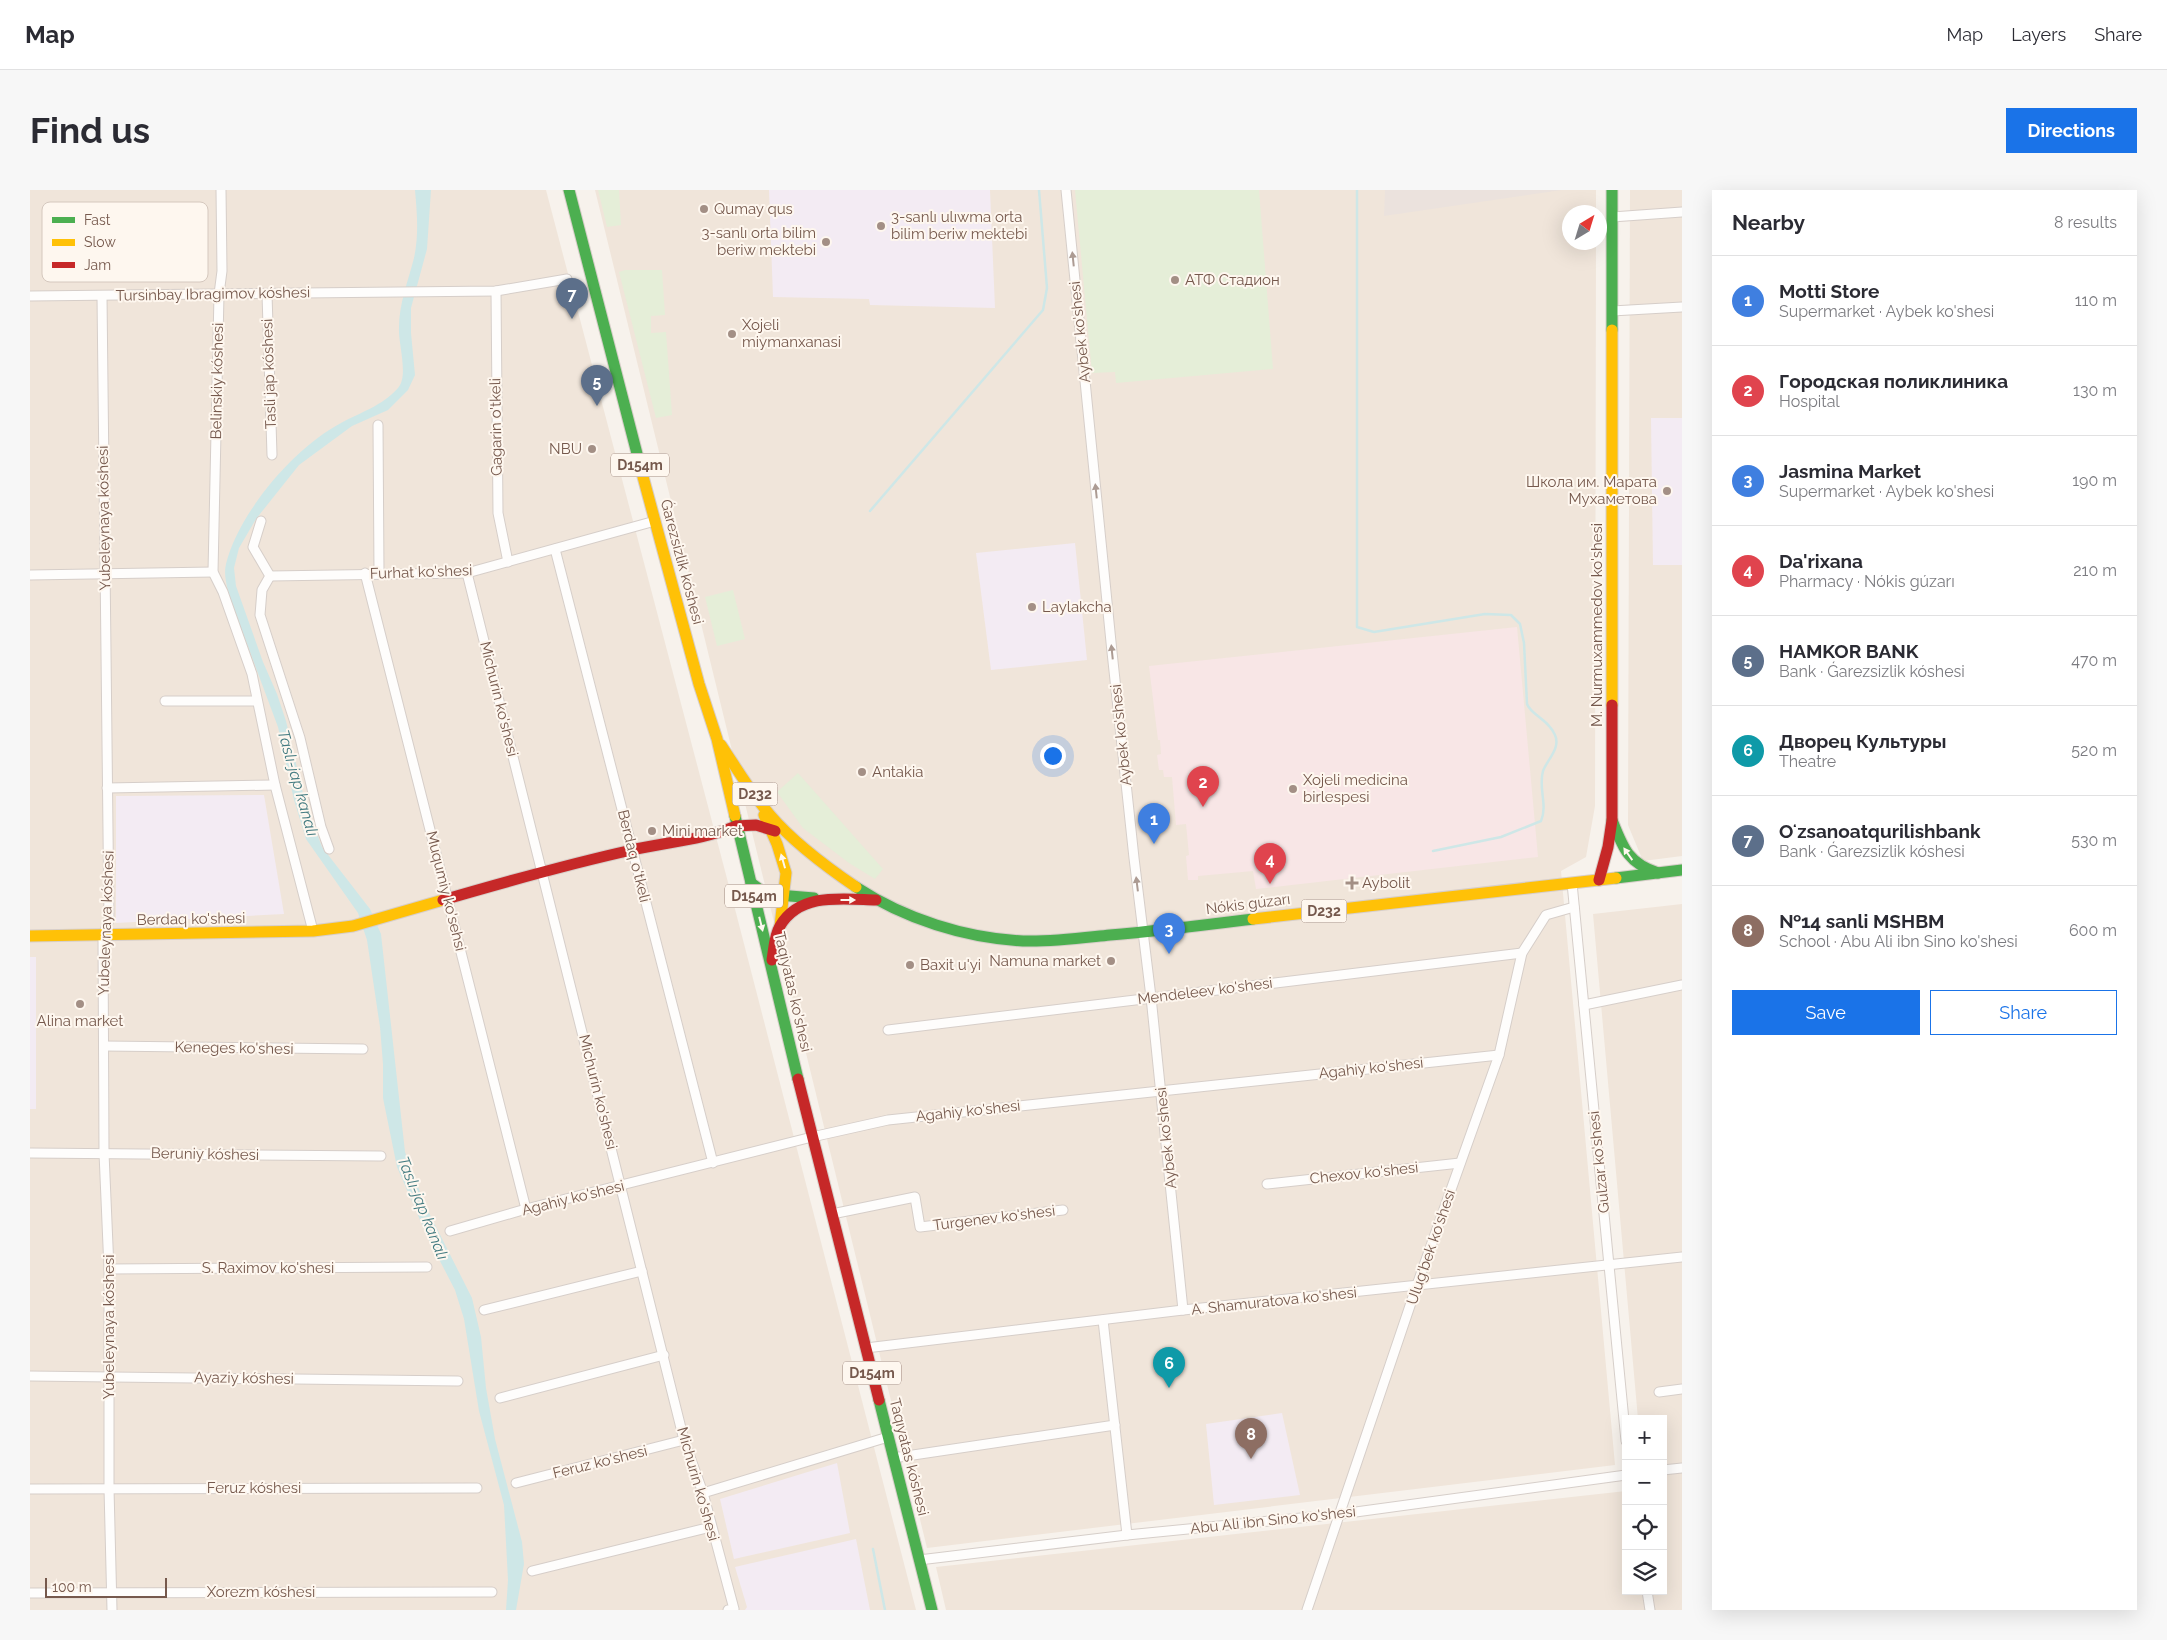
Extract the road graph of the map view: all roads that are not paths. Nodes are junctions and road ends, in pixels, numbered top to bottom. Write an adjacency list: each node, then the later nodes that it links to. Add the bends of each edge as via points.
1 (221, 190): 9 (street, Belinskiy kóshesi, via 222,271)
2 (569, 190): 17 (main road, Ǵarezsizlik kóshesi / D154m)
3 (1066, 190): 53 (street, Aybek ko'shesi, one-way to 3)
4 (1612, 190): 6 (main road, M. Nurmuxammedov ko'shesi)
5 (1682, 212): 6 (street)
6 (1612, 217): 14 (main road, M. Nurmuxammedov ko'shesi)
7 (567, 279): 8 (street, Tursinbay Ibragimov kóshesi)
8 (496, 291): 10 (street, Tursinbay Ibragimov kóshesi); 20 (street, Gagarin o'tkeli, via 498,513)
9 (219, 294): 10 (street, Tursinbay Ibragimov kóshesi); 12 (street, Tursinbay Ibragimov kóshesi); 21 (street, Belinskiy kóshesi)
10 (267, 294): 16 (street, Tasli jap kóshesi)
11 (30, 296): 12 (street, Tursinbay Ibragimov kóshesi)
12 (102, 296): 25 (street, Yubeleynaya kóshesi)
13 (1682, 306): 14 (street)
14 (1612, 311): 34 (main road, M. Nurmuxammedov ko'shesi)
15 (378, 425): 23 (street)
16 (272, 455)
17 (655, 521): 19 (street, Furhat ko'shesi); 30 (main road, Ǵarezsizlik kóshesi / D154m)
18 (262, 522): 27 (street, via 253,547)
19 (555, 549): 20 (street, Furhat ko'shesi); 39 (street, Berdaq o'tkeli)
20 (508, 562): 24 (street, Furhat ko'shesi)
21 (214, 572): 25 (street); 29 (street, via 252,674)
22 (365, 573): 23 (street, Furhat ko'shesi); 27 (street, Furhat ko'shesi); 47 (street, Muqumiy ko'sehsi)
23 (379, 573): 24 (street, Furhat ko'shesi)
24 (467, 573): 41 (street, Michurin ko'shesi)
25 (105, 574): 26 (street); 32 (street, Yubeleynaya kóshesi)
26 (30, 575)
27 (270, 576): 38 (street, via 262,590 260,615 300,738)
28 (166, 701): 29 (street)
29 (257, 701): 31 (street)
30 (717, 738): 33 (main road, D232); 35 (main road, Ǵarezsizlik kóshesi / D154m)
31 (275, 785): 32 (street); 52 (street)
32 (107, 788): 55 (street, Yubeleynaya kóshesi, via 108,920)
33 (753, 792): 36 (main road); 37 (main road, D232, via 778,824)
34 (1612, 820): 42 (main road, one-way to 34, via 1635,864 1624,850); 43 (main road)
35 (736, 826): 36 (main road, D232, via 750,823); 39 (main road, Berdaq ko'shesi, via 720,833); 44 (main road, Taqiyatas ko'shesi / D154m)
36 (771, 829): 37 (main road, D232); 46 (main road, one-way to 36, via 786,873)
37 (800, 845): 49 (main road, D232)
38 (329, 849)
39 (632, 850): 41 (main road, Berdaq ko'shesi); 70 (street, Berdaq o'tkeli)
40 (1682, 870): 42 (main road, Nókis gúzarı / D232)
41 (542, 872): 47 (main road, Berdaq ko'shesi); 73 (street, Michurin ko'shesi)
42 (1659, 873): 43 (main road, Nókis gúzarı / D232)
43 (1598, 880): 45 (main road, Nókis gúzarı / D232)
44 (751, 883): 46 (main road, via 766,894); 57 (main road, Taqiyatas ko'shesi / D154m, one-way to 57)
45 (1572, 883): 50 (street, Gulzar ko'shesi); 53 (main road, Nókis gúzarı / D232)
46 (784, 896): 48 (main road); 51 (main road)
47 (448, 898): 52 (main road, Berdaq ko'shesi, via 353,926); 74 (street, Muqumiy ko'sehsi)
48 (820, 899): 49 (main road, one-way to 49); 51 (main road, via 800,905)
49 (876, 900): 53 (main road, Nókis gúzarı / D232, via 893,909 966,933 1022,941)
50 (1574, 907): 56 (street, Ulug'bek ko'shesi, via 1546,915); 60 (street, Gulzar ko'shesi)
51 (780, 927): 57 (main road)
52 (313, 931): 55 (main road, Berdaq ko'shesi)
53 (1143, 932): 59 (street, Aybek ko'shesi)
54 (30, 936): 55 (main road, Berdaq ko'shesi)
55 (103, 936): 62 (street, Yubeleynaya kóshesi)
56 (1522, 953): 59 (street, Mendeleev ko'shesi); 64 (street, Ulug'bek ko'shesi)
57 (771, 966): 66 (main road, Taqiyatas ko'shesi / D154m)
58 (1682, 985): 60 (street)
59 (1151, 997): 61 (street, Mendeleev ko'shesi); 65 (street, Aybek ko'shesi)
60 (1584, 1005): 79 (street, Gulzar ko'shesi)
61 (888, 1030)
62 (104, 1046): 63 (street, Keneges ko'shesi); 68 (street, Yubeleynaya kóshesi)
63 (363, 1050)
64 (1499, 1055): 65 (street, Agahiy ko'shesi); 71 (street, Ulug'bek ko'shesi)
65 (1161, 1090): 66 (street, Agahiy ko'shesi, via 888,1120); 85 (street, Aybek ko'shesi)
66 (812, 1137): 70 (street, Agahiy ko'shesi); 76 (main road, Taqıyatas kóshesi / D154m)
67 (30, 1153): 68 (street, Beruniy kóshesi)
68 (104, 1153): 69 (street, Beruniy kóshesi); 81 (street, Yubeleynaya kóshesi)
69 (381, 1156)
70 (713, 1163): 73 (street, Agahiy ko'shesi)
71 (1460, 1163): 72 (street, Chexov ko'shesi); 83 (street, Ulug'bek ko'shesi)
72 (1267, 1184)
73 (622, 1186): 74 (street, Agahiy ko'shesi); 82 (street, Michurin ko'shesi)
74 (526, 1209): 77 (street, Agahiy ko'shesi)
75 (1063, 1210): 76 (street, Turgenev ko'shesi, via 920,1227 915,1197)
76 (832, 1214): 87 (main road, Taqıyatas kóshesi / D154m)
77 (450, 1231)
78 (1682, 1257): 79 (street, A. Shamuratova ko'shesi)
79 (1610, 1265): 83 (street, A. Shamuratova ko'shesi); 95 (street, Gulzar ko'shesi)
80 (427, 1267): 81 (street, S. Raximov ko'shesi)
81 (109, 1269): 90 (street, Yubeleynaya kóshesi)
82 (642, 1271): 84 (street); 88 (street, Michurin ko'shesi)
83 (1417, 1285): 85 (street, A. Shamuratova ko'shesi); 108 (street, Ulug'bek ko'shesi)
84 (484, 1310)
85 (1183, 1310): 86 (street, A. Shamuratova ko'shesi)
86 (1103, 1320): 87 (street, A. Shamuratova ko'shesi); 96 (street)
87 (866, 1348): 97 (main road, Taqıyatas kóshesi / D154m)
88 (664, 1355): 94 (street); 98 (street, Michurin ko'shesi)
89 (30, 1376): 90 (street, Ayaziy kóshesi)
90 (109, 1377): 91 (street, Ayaziy kóshesi); 105 (street, Yubeleynaya kóshesi)
91 (458, 1380)
92 (1682, 1389): 93 (street)
93 (1658, 1392)
94 (500, 1398)
95 (1624, 1415)
96 (1115, 1425): 99 (street); 110 (street)
97 (888, 1437): 99 (main road, Taqıyatas kóshesi / D154m); 107 (street)
98 (684, 1440): 103 (street, Feruz ko'shesi); 107 (street, Michurin ko'shesi)
99 (893, 1458): 111 (main road, Taqıyatas kóshesi / D154m)
100 (1682, 1468): 101 (street)
101 (1667, 1470)
102 (1622, 1476): 108 (street, Abu Ali ibn Sino ko'shesi)
103 (516, 1483)
104 (30, 1488): 105 (street, Feruz kóshesi)
105 (109, 1488): 106 (street, Feruz kóshesi); 115 (street, Yubeleynaya kóshesi)
106 (477, 1488)
107 (703, 1493): 109 (street, Michurin ko'shesi)
108 (1341, 1514): 110 (street, Abu Ali ibn Sino ko'shesi); 120 (street, Ulug'bek ko'shesi)
109 (711, 1527): 112 (street); 117 (street, Michurin ko'shesi)
110 (1127, 1535): 111 (street, Abu Ali ibn Sino ko'shesi)
111 (919, 1560): 119 (main road, Taqıyatas kóshesi / D154m)
112 (532, 1571)
113 (492, 1592): 115 (street, Xorezm kóshesi)
114 (30, 1593): 115 (street, Xorezm kóshesi)
115 (112, 1593): 118 (street, Yubeleynaya kóshesi)
116 (1648, 1595): 121 (street)
117 (731, 1609)
118 (112, 1610)
119 (932, 1610)
120 (1307, 1610)
121 (1650, 1610)

